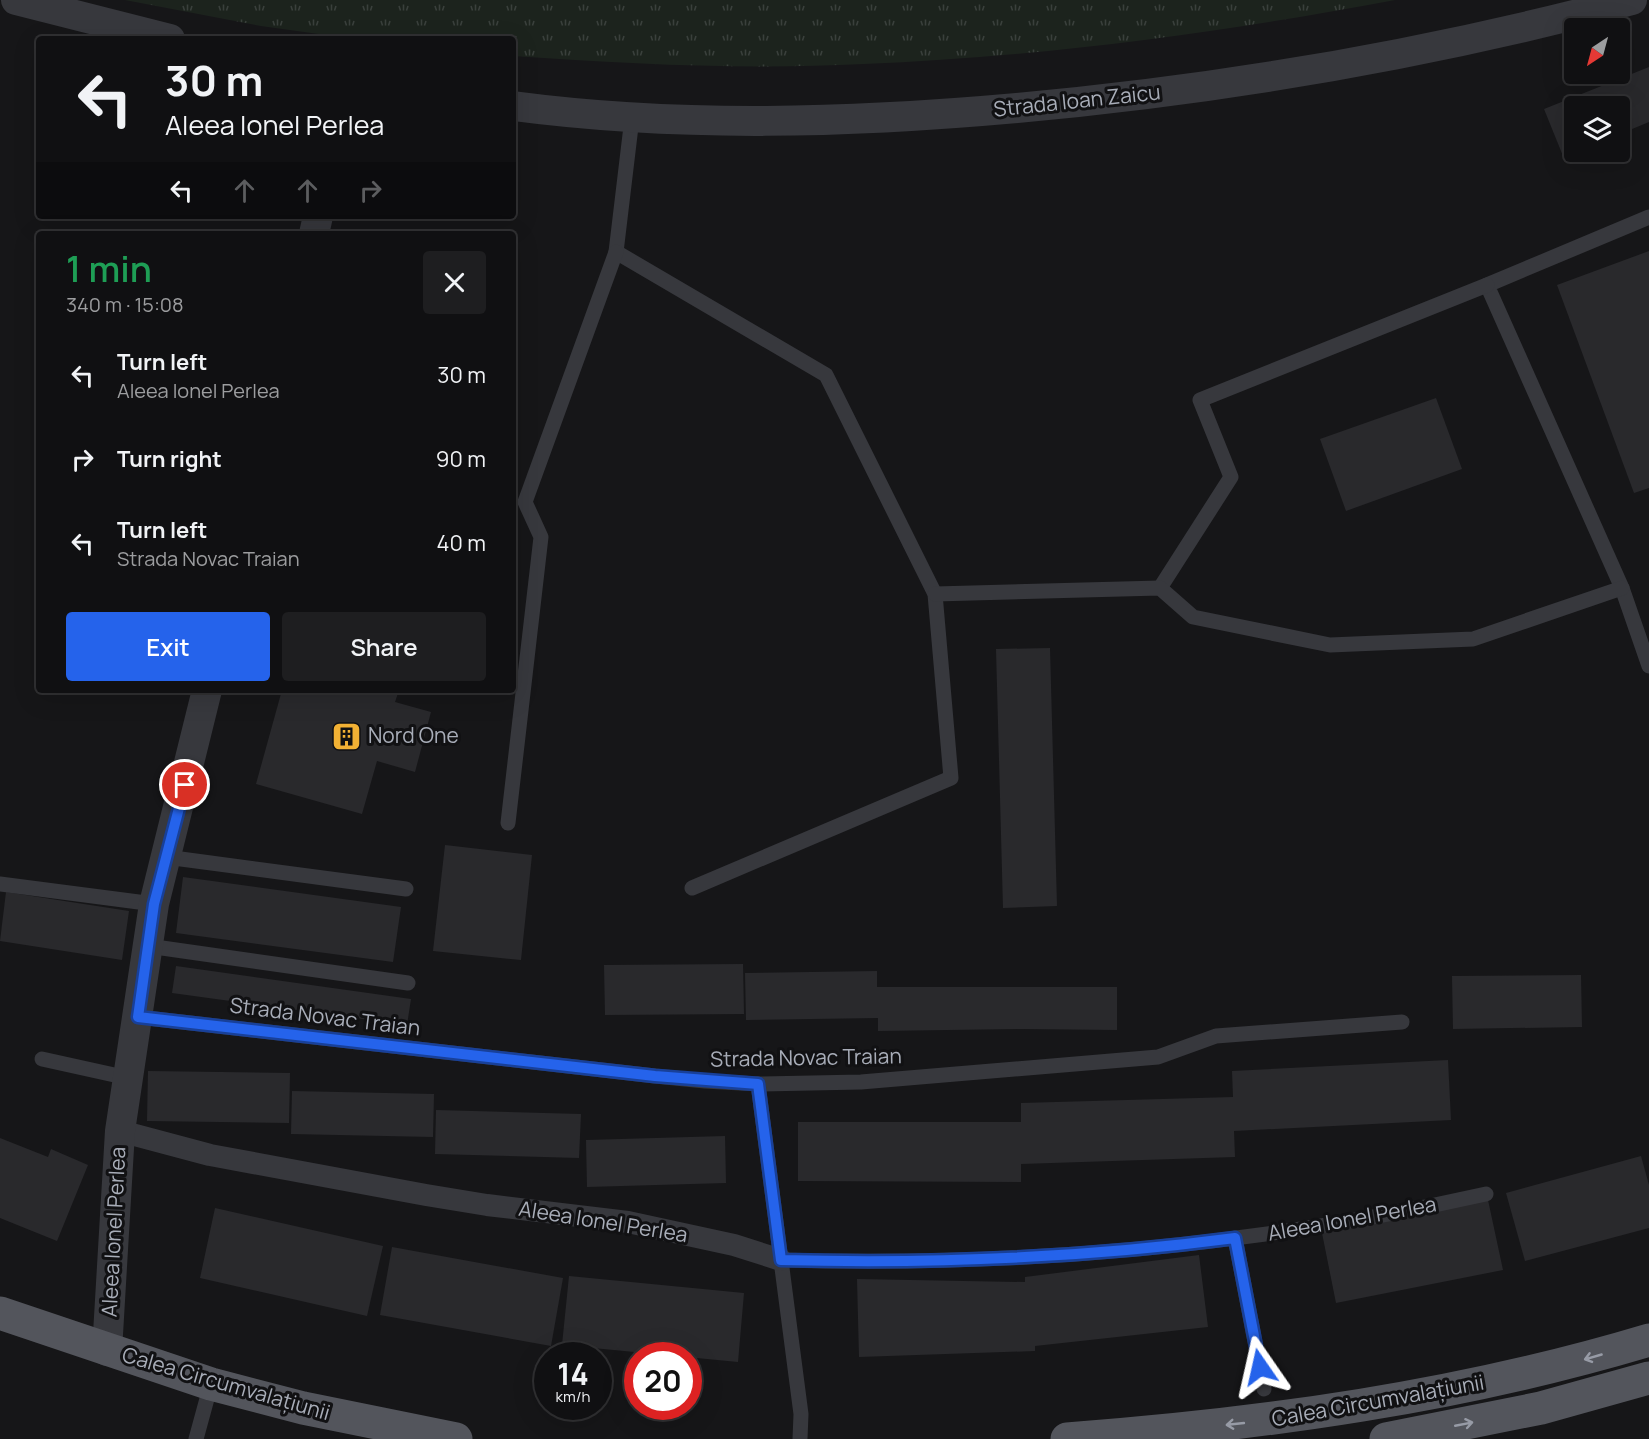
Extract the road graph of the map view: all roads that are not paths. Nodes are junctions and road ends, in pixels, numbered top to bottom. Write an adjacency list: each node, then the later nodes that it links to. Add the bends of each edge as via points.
1 (16, 0): 3 (street)
2 (1632, 0): 5 (street, Strada Ioan Zaicu, via 1431,49 1174,91 978,112 865,119)
3 (158, 36)
4 (516, 106): 5 (street, Strada Ioan Zaicu)
5 (632, 118): 7 (lane)
6 (1649, 217): 8 (lane)
7 (616, 252): 11 (lane, via 826,375); 14 (lane, via 525,502 541,537)
8 (1487, 285): 9 (lane, via 1200,400 1231,477); 10 (lane)
9 (1160, 588): 10 (lane, via 1193,617 1330,645 1473,639); 11 (lane)
10 (1622, 588): 12 (lane)
11 (935, 594): 17 (lane, via 951,778)
12 (1649, 666)
13 (206, 693): 15 (street)
14 (508, 824)
15 (166, 857): 18 (lane); 19 (street)
16 (0, 884): 19 (lane)
17 (693, 888)
18 (406, 889)
19 (154, 904): 20 (street)
20 (148, 946): 21 (lane); 22 (street)
21 (408, 983)
22 (138, 1017): 25 (street); 26 (lane, Strada Novac Traian, via 655,1076)
23 (1401, 1022): 26 (lane, Strada Novac Traian, via 1216,1036 1158,1057 861,1082)
24 (42, 1059): 25 (lane)
25 (128, 1078): 27 (street)
26 (758, 1084): 30 (lane)
27 (120, 1131): 30 (street, Aleea Ionel Perlea, via 210,1155 426,1195 628,1222 734,1245); 33 (street, Aleea Ionel Perlea)
28 (1486, 1194): 29 (lane, Aleea Ionel Perlea, via 1328,1225)
29 (1235, 1238): 30 (lane, Aleea Ionel Perlea, via 1120,1251 974,1260); 36 (lane)
30 (781, 1260): 40 (lane, via 801,1414)
31 (0, 1313): 33 (main road, Calea Circumvalațiunii)
32 (1649, 1340): 37 (main road, Calea Circumvalațiunii, one-way to 37, via 1533,1373 1437,1393)
33 (107, 1351): 35 (main road, Calea Circumvalațiunii)
34 (1649, 1378): 42 (main road, Calea Circumvalațiunii, one-way to 34, via 1541,1408)
35 (211, 1384): 38 (lane); 39 (main road, Calea Circumvalațiunii, via 303,1408)
36 (1264, 1389)
37 (1157, 1436): 41 (main road, Calea Circumvalațiunii)
38 (196, 1439)
39 (456, 1439)
40 (800, 1439)
41 (1067, 1439)
42 (1386, 1439)

